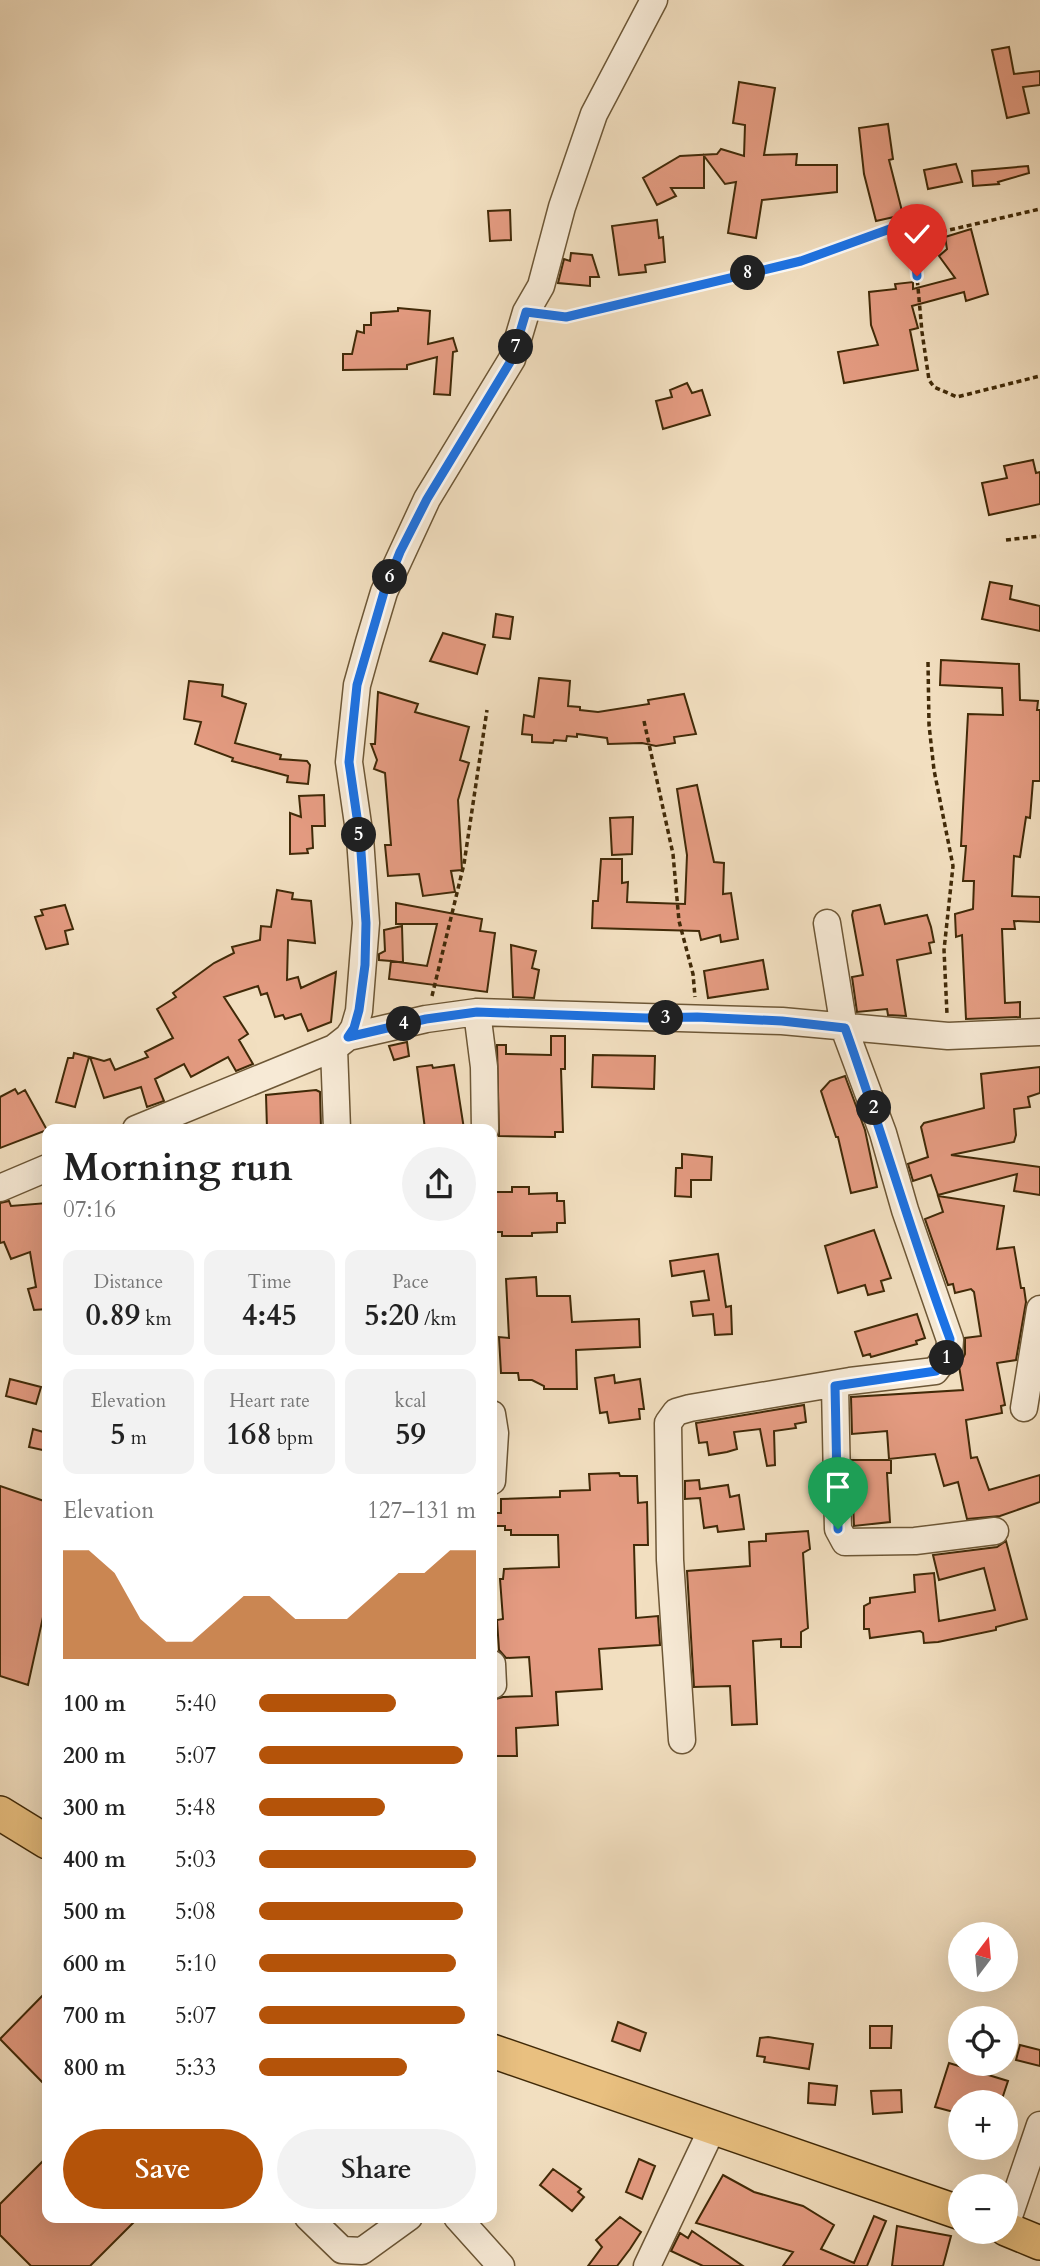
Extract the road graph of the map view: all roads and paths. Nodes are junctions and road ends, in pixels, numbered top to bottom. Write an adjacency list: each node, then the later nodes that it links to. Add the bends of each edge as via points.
1 (654, 0): 4 (street, via 594,114 541,286)
2 (1040, 209): 3 (path, via 945,231)
3 (912, 221): 4 (path, via 801,261 566,317); 5 (path, via 922,332 934,387 957,397)
4 (526, 312): 18 (street, via 512,359 400,552 357,685 349,762 360,838 365,965 357,1019)
5 (1040, 376)
6 (1040, 536): 7 (path)
7 (1006, 540)
8 (928, 662): 17 (path, via 934,770 953,866 944,950)
9 (487, 710): 14 (path, via 464,864)
10 (644, 721): 13 (path, via 673,854 679,921 693,974)
11 (827, 923): 15 (street)
12 (477, 1012): 13 (street); 14 (street); 21 (street)
13 (697, 1017): 15 (street)
14 (426, 1019): 18 (street)
15 (845, 1028): 17 (street); 25 (street, via 950,1339 949,1353 936,1371)
16 (1040, 1032): 17 (street)
17 (948, 1037)
18 (341, 1042): 19 (street); 20 (street)
19 (150, 1124)
20 (337, 1124)
21 (485, 1124)
22 (42, 1170): 23 (street)
23 (0, 1188)
24 (1040, 1309): 26 (street)
25 (835, 1386): 27 (street, via 838,1529 845,1542 915,1541); 28 (street, via 690,1408 676,1412 668,1423 670,1560)
26 (1024, 1408)
27 (995, 1531)
28 (682, 1740)
29 (0, 1813): 30 (main road)
30 (42, 1839)
31 (497, 2054): 33 (main road)
32 (1040, 2124): 34 (street)
33 (712, 2129): 35 (main road); 42 (street)
34 (1018, 2191)
35 (948, 2209)
36 (314, 2223): 37 (street, via 342,2250 362,2251)
37 (401, 2223)
38 (462, 2223): 41 (street)
39 (1018, 2233): 40 (main road)
40 (1040, 2243)
41 (501, 2266)
42 (647, 2266)

